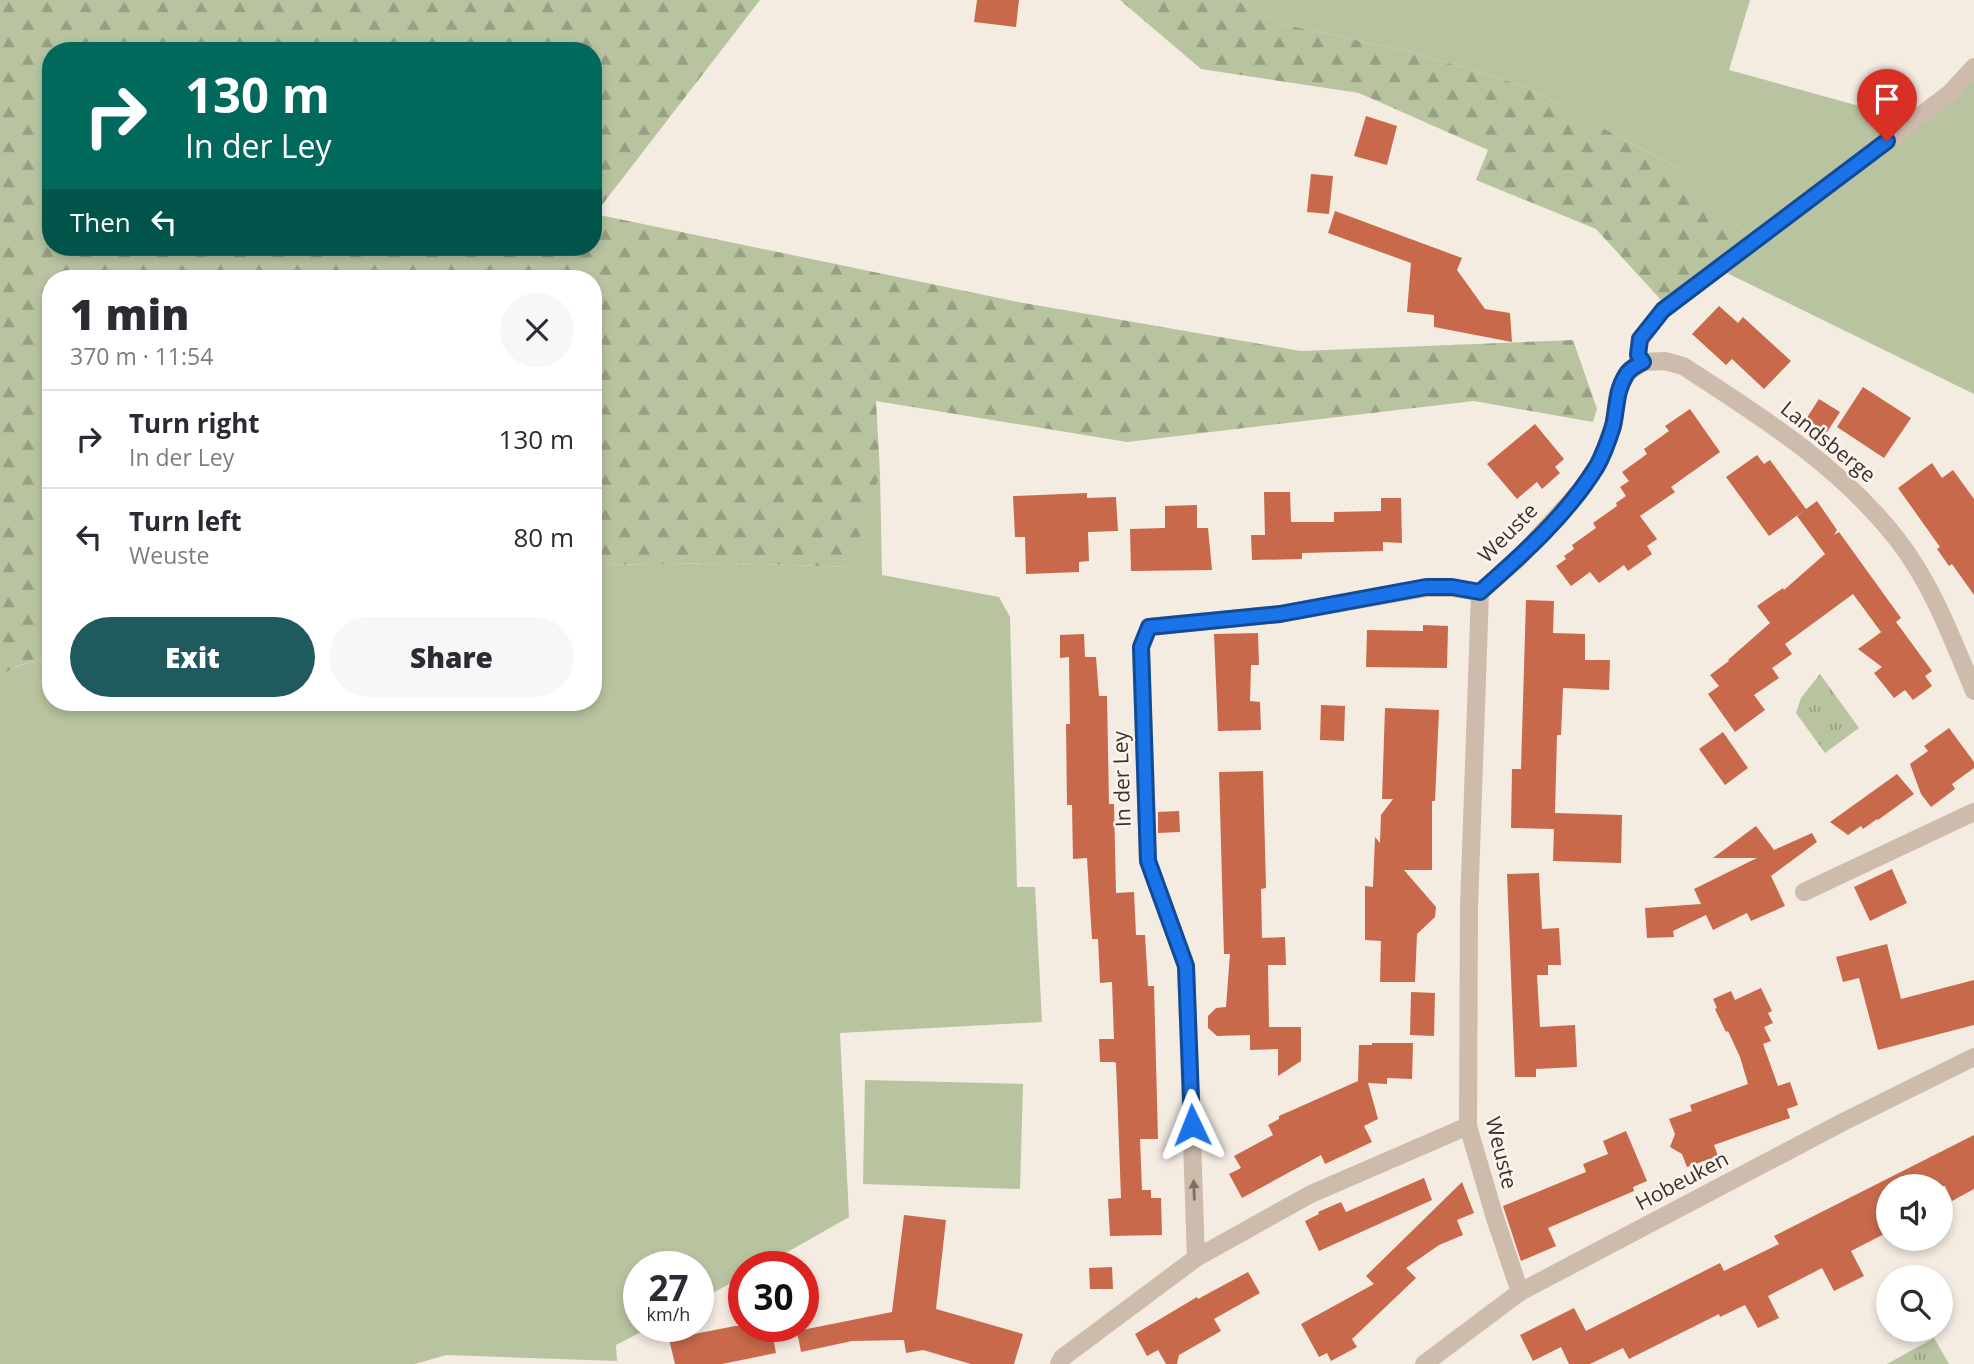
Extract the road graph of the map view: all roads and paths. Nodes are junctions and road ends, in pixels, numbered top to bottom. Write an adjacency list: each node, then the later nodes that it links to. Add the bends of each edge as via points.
1 (1974, 67): 2 (street, via 1950,94 1663,310 1640,339 1638,355)
2 (1643, 362): 3 (street, Weuste, via 1627,373 1599,463 1581,490); 4 (street, Landsberge, via 1683,366 1794,440 1866,502 1920,575)
3 (1480, 592): 8 (street, Weuste, via 1469,908); 9 (street, In der Ley, one-way to 3, via 1186,966 1148,861 1141,647 1149,627 1280,614 1426,587)
4 (1974, 691)
5 (1974, 812): 6 (street)
6 (1804, 892)
7 (1974, 1057): 10 (street, Hobeuken)
8 (1468, 1126): 9 (street, via 1311,1194); 10 (street, Weuste)
9 (1196, 1258): 11 (street)
10 (1520, 1292): 12 (street, Hobeuken)
11 (1059, 1364)
12 (1424, 1364)

